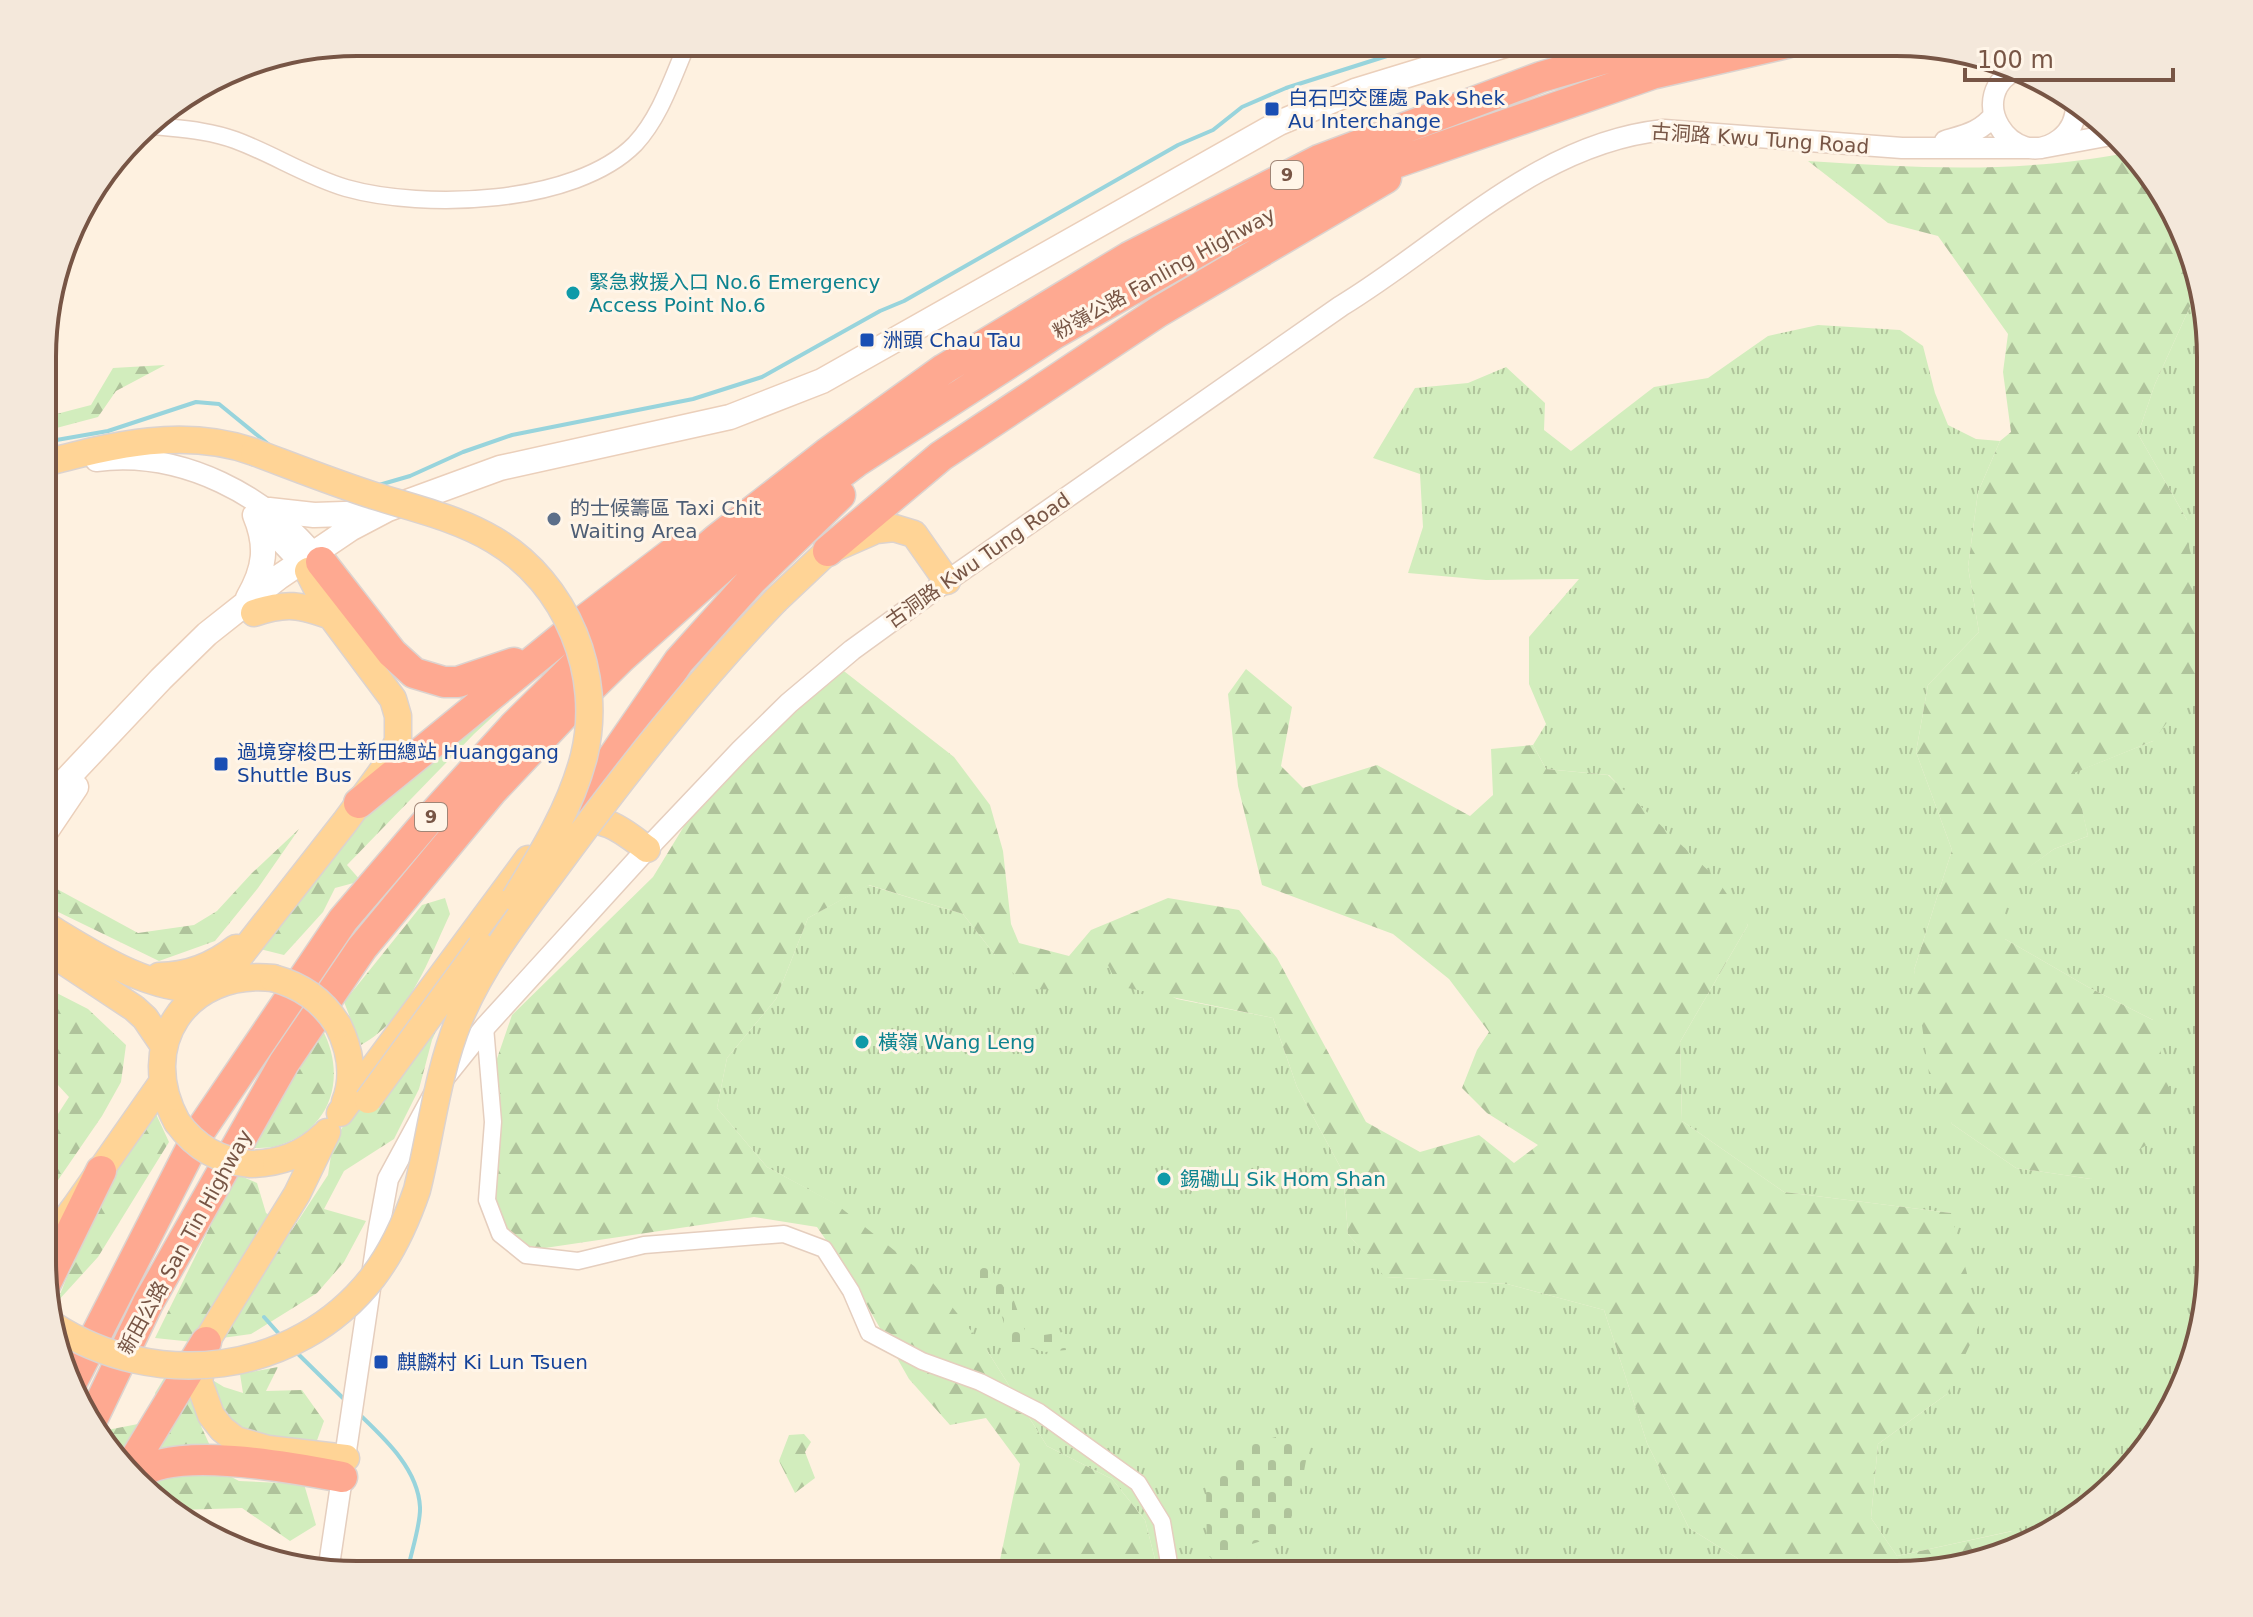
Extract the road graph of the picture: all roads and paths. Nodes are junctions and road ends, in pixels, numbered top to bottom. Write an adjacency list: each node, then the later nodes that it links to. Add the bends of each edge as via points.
1 (682, 56): 8 (street, via 656,115 621,156 582,177 493,197 422,201 374,194 314,177 224,136)
2 (1469, 56): 17 (main road, via 1355,91 1279,123 822,381 730,417 550,455)
3 (1613, 56): 13 (highway, 粉嶺公路 Fanling Highway / 9, via 1541,77 1310,164 1129,257)
4 (1730, 56): 12 (highway, 粉嶺公路 Fanling Highway / 9, via 1652,74)
5 (2008, 78): 7 (street, via 1996,90)
6 (2074, 114): 11 (street, via 2066,134)
7 (1994, 115): 10 (street, via 1974,133); 11 (street, via 2006,137)
8 (164, 127)
9 (2102, 137): 11 (street, 古洞路 Kwu Tung Road)
10 (1902, 148): 11 (street, 古洞路 Kwu Tung Road); 22 (street, 古洞路 Kwu Tung Road, via 1664,130 1637,132 1568,157 1504,193)
11 (2041, 148)
12 (1432, 149): 14 (highway, 粉嶺公路 Fanling Highway / 9, via 1331,185 1229,234 1054,334); 20 (highway, via 1094,354 941,456)
13 (944, 369): 25 (highway, via 799,459); 38 (highway, 粉嶺公路 Fanling Highway / 9, via 728,531 605,636 513,727 353,909)
14 (934, 411): 29 (highway, via 752,580 679,661); 39 (highway, 粉嶺公路 Fanling Highway / 9, via 756,537 574,704 407,890)
15 (56, 463): 43 (main road, bridge, via 126,444 183,438 240,447 440,514 495,541 524,562 571,627 587,680 590,722 566,805 515,898)
16 (56, 465): 19 (street, via 112,459 170,463)
17 (426, 494): 18 (main road); 21 (main road)
18 (388, 509): 19 (main road, via 369,514); 21 (main road, via 350,529)
19 (262, 512): 21 (street); 23 (main road, via 263,564)
20 (828, 551): 22 (main road, via 876,530 894,528 914,534); 46 (main road, bridge, via 713,667 648,744 480,976 447,1056 409,1214 386,1258 355,1298 291,1344 206,1366 137,1361)
21 (311, 562): 23 (main road); 24 (main road); 25 (highway, via 404,666 426,678 458,682 481,676)
22 (947, 581): 30 (street, 古洞路 Kwu Tung Road, via 789,703)
23 (250, 608): 24 (main road, via 296,604); 26 (main road, via 207,634); 28 (main road, via 90,771)
24 (331, 616): 27 (main road, via 377,675 398,716 394,753)
25 (565, 635): 27 (highway)
26 (56, 790)
27 (359, 803): 31 (main road)
28 (56, 816)
29 (554, 833): 30 (main road, via 586,820 603,821); 41 (main road, via 525,861)
30 (647, 849): 36 (street, 古洞路 Kwu Tung Road)
31 (258, 930): 34 (main road, via 224,958 196,971); 35 (main road)
32 (56, 932): 34 (main road)
33 (56, 956): 37 (main road, via 134,1008)
34 (135, 973): 35 (main road, via 185,990)
35 (212, 987): 37 (main road, via 179,1016); 41 (main road, bridge, via 245,977 273,978 304,989 329,1011 350,1064 347,1096)
36 (485, 1027): 51 (street, 古洞路 Kwu Tung Road, via 440,1083 388,1179); 54 (street, via 493,1122 487,1200 500,1234 526,1255 578,1261 644,1245 784,1234 824,1249 869,1333 1039,1412 1138,1483 1162,1522)
37 (164, 1046): 40 (main road)
38 (256, 1047): 48 (highway, 新田公路 San Tin Highway / 9, via 200,1131)
39 (284, 1063): 49 (highway, 新田公路 San Tin Highway / 9, via 148,1303)
40 (161, 1084): 41 (main road, bridge, via 186,1134 222,1159 268,1164 301,1153); 42 (main road)
41 (334, 1123): 43 (main road)
42 (101, 1171): 44 (main road); 45 (highway)
43 (297, 1194): 47 (main road)
44 (56, 1230)
45 (56, 1262)
46 (65, 1332)
47 (206, 1342): 50 (highway); 51 (main road, via 199,1382 222,1429 236,1440)
48 (78, 1371)
49 (96, 1411)
50 (134, 1461)
51 (344, 1468): 52 (highway, via 195,1460 165,1462); 53 (street, 古洞路 Kwu Tung Road)
52 (143, 1472)
53 (330, 1559)
54 (1169, 1561)

